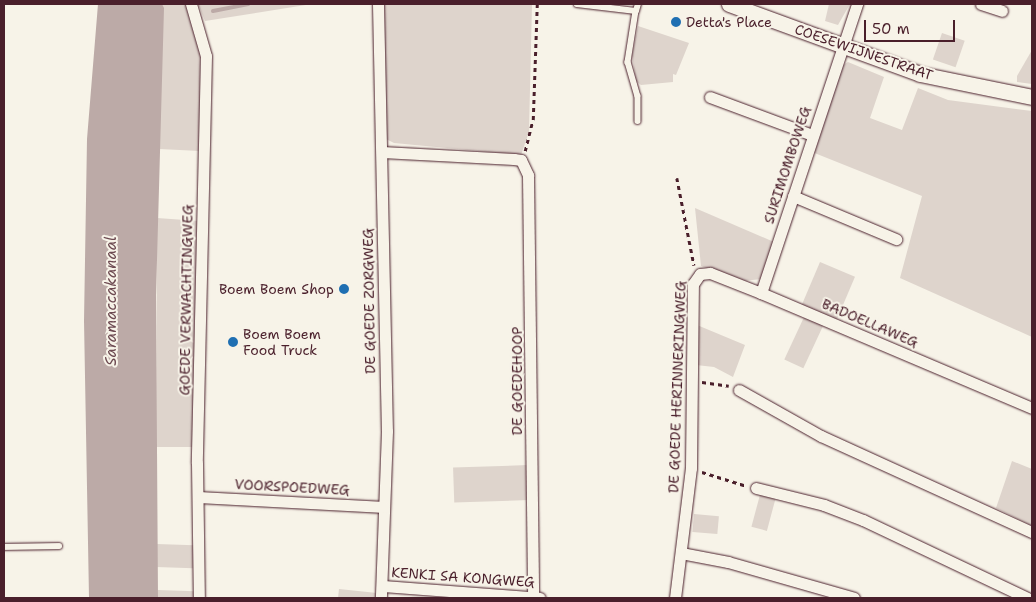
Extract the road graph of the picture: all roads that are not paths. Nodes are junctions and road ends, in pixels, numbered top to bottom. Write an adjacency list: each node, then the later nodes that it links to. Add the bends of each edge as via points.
1 (191, 4): 23 (street, GOEDE VERWACHTINGWEG, via 206,56)
2 (378, 4): 15 (street, DE GOEDE ZORGWEG)
3 (577, 4): 8 (lane)
4 (638, 4): 8 (lane)
5 (729, 4): 10 (main road, COESEWIJNESTRAAT)
6 (857, 4): 10 (street, SURIMOMBOWEG)
7 (981, 4): 9 (street)
8 (636, 11): 13 (lane, via 628,62 638,96)
9 (1002, 12)
10 (842, 45): 12 (main road, COESEWIJNESTRAAT, via 920,74); 14 (street, SURIMOMBOWEG)
11 (710, 97): 14 (street)
12 (1032, 97)
13 (638, 121)
14 (812, 135): 16 (street, SURIMOMBOWEG)
15 (382, 152): 24 (street, DE GOEDE ZORGWEG, via 387,431); 32 (street, DE GOEDEHOOP, via 522,162 528,175 531,209)
16 (793, 196): 17 (street); 19 (street, SURIMOMBOWEG)
17 (896, 239)
18 (696, 276): 19 (street, BADOELLAWEG, via 710,273); 28 (street, DE GOEDE HERINNERINGWEG, via 693,284 691,468)
19 (761, 293): 21 (street, BADOELLAWEG)
20 (739, 390): 25 (street, via 830,440)
21 (1032, 408)
22 (756, 488): 36 (street, via 824,505 862,520)
23 (199, 497): 24 (street, VOORSPOEDWEG); 30 (street, GOEDE VERWACHTINGWEG)
24 (384, 507): 29 (street, DE GOEDE ZORGWEG)
25 (1032, 532)
26 (59, 546): 27 (lane)
27 (4, 547)
28 (681, 553): 34 (street, DE GOEDE HERINNERINGWEG); 35 (street, via 728,562)
29 (382, 586): 31 (street, DE GOEDE ZORGWEG); 32 (street, KENKI SA KONGWEG)
30 (199, 598)
31 (381, 598)
32 (533, 598): 33 (street, KENKI SA KONGWEG)
33 (541, 598)
34 (675, 598)
35 (854, 598)
36 (1027, 598)

